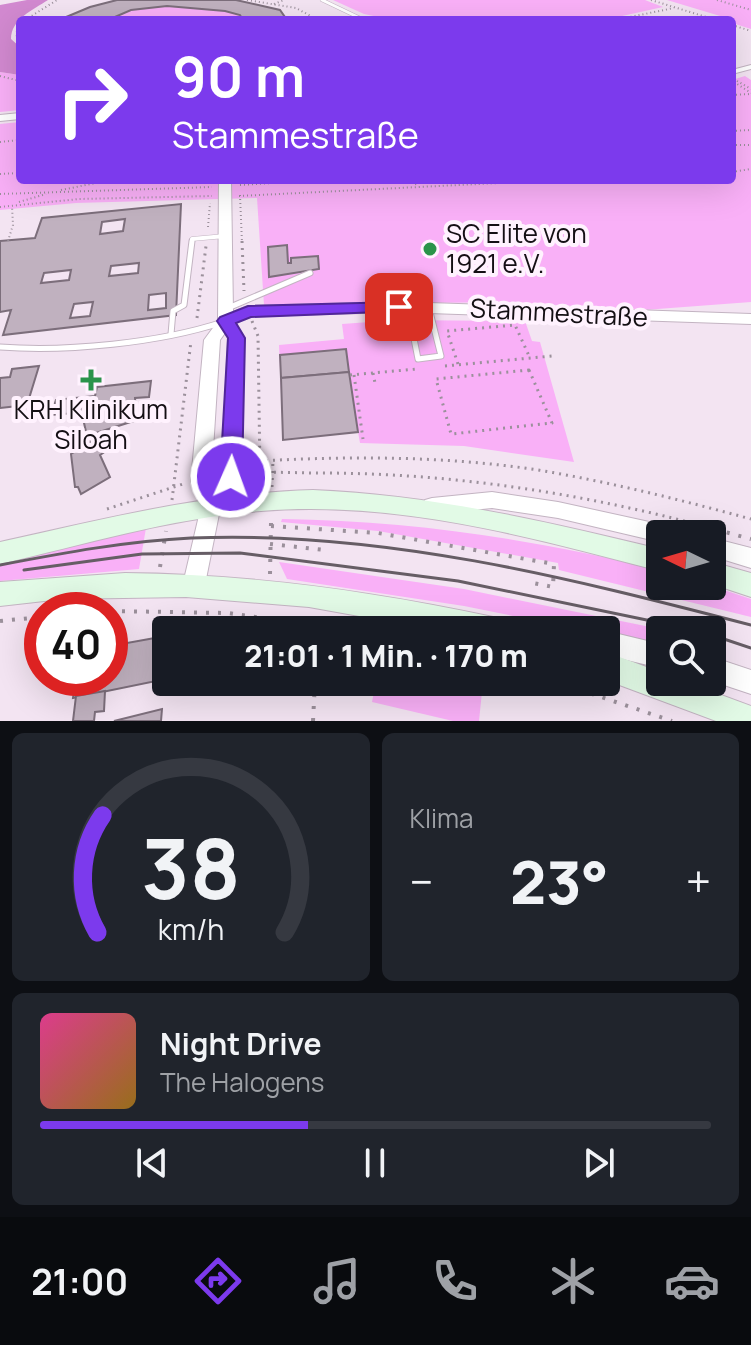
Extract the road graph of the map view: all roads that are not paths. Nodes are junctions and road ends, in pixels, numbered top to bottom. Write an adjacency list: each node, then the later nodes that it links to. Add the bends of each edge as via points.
1 (322, 0): 2 (lane)
2 (356, 16)
3 (225, 186): 4 (street)
4 (225, 236): 8 (street); 10 (lane, via 192,239 184,305 173,311)
5 (310, 273): 8 (lane)
6 (408, 308): 7 (street, Stammestraße); 7 (lane, via 418,359 441,356); 8 (street, Stammestraße)
7 (429, 308): 9 (street, Stammestraße)
8 (225, 315): 10 (lane, via 192,332); 12 (street, via 212,340 201,481); 12 (street, via 236,338 231,477)
9 (751, 319)
10 (171, 334): 11 (lane, via 44,350)
11 (0, 347)
12 (211, 507): 13 (main road, via 358,501); 16 (main road); 20 (street)
13 (417, 508): 14 (street, via 492,500); 17 (main road, via 531,528)
14 (646, 530)
15 (726, 551): 18 (street)
16 (0, 553)
17 (646, 557)
18 (751, 558)
19 (726, 577): 21 (main road)
20 (194, 584): 22 (main road); 23 (main road, via 333,597)
21 (751, 585)
22 (0, 594)
23 (425, 616)
24 (620, 646): 25 (street)
25 (646, 653)
26 (620, 671): 29 (main road)
27 (726, 674): 28 (street)
28 (751, 682)
29 (751, 720)

